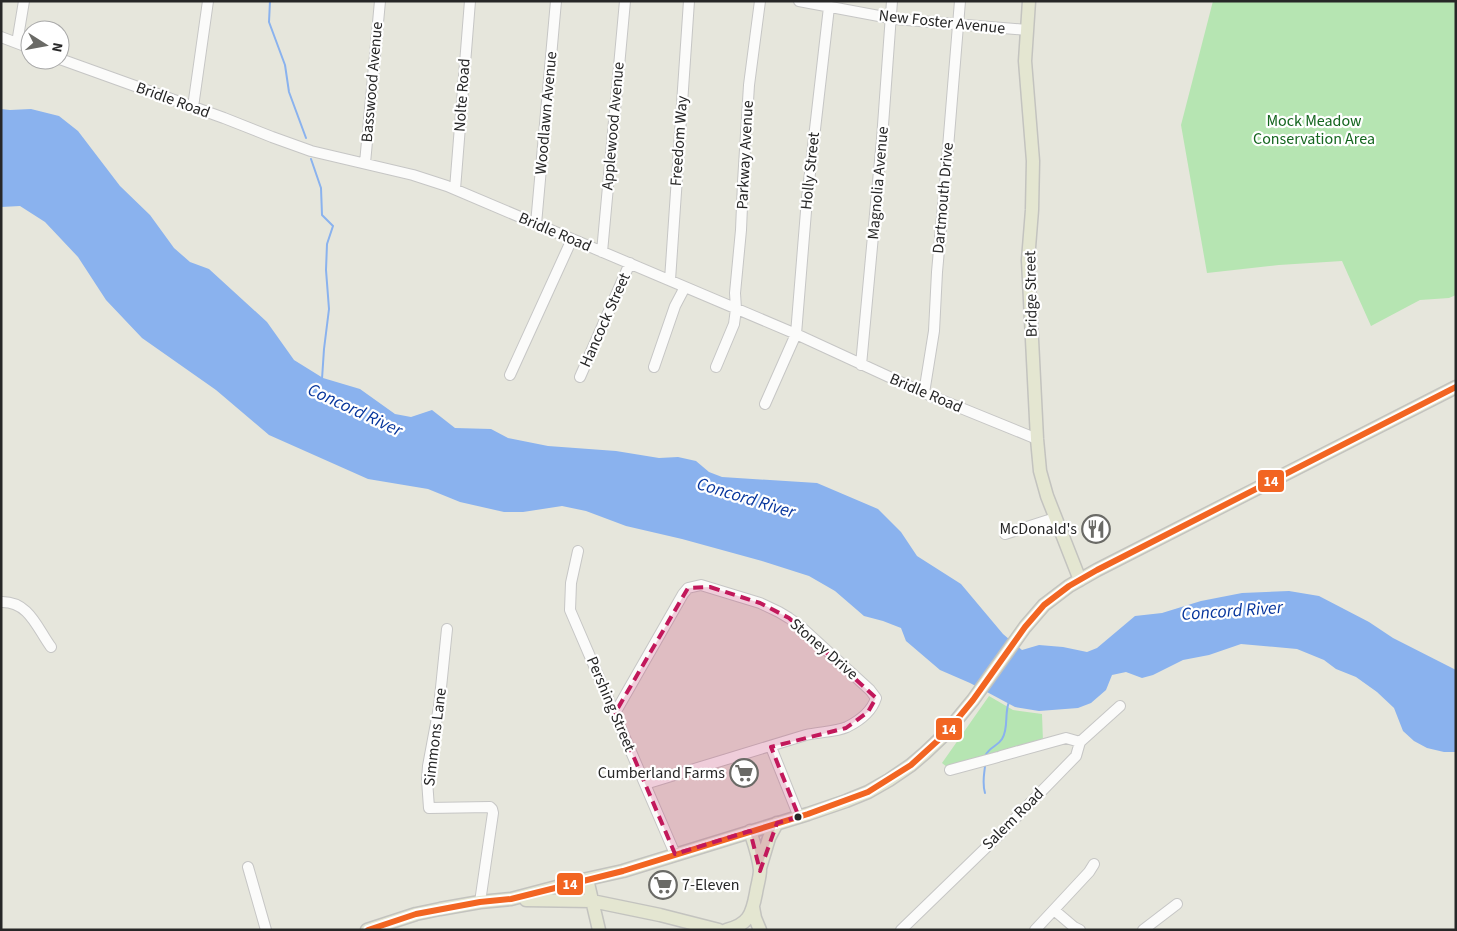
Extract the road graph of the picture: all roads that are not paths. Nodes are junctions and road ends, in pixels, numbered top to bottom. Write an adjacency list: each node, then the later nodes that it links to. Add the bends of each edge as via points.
1 (24, 1): 18 (street)
2 (208, 1): 20 (street)
3 (380, 1): 21 (street, Basswood Avenue)
4 (470, 1): 22 (street, Nolte Road)
5 (556, 1): 23 (street, Woodlawn Avenue)
6 (625, 1): 25 (street, Applewood Avenue)
7 (689, 1): 27 (street, Freedom Way)
8 (760, 1): 29 (street, Parkway Avenue, via 749,85)
9 (799, 1): 13 (street, New Foster Avenue)
10 (892, 1): 14 (street, Magnolia Avenue)
11 (960, 1): 15 (street, Dartmouth Drive)
12 (1029, 1): 16 (main road, Bridge Street)
13 (829, 7): 14 (street, New Foster Avenue); 30 (street, Holly Street, via 807,199)
14 (892, 18): 15 (street, New Foster Avenue); 31 (street, Magnolia Avenue)
15 (957, 24): 16 (street, New Foster Avenue); 37 (street, Dartmouth Drive, via 934,331)
16 (1027, 30): 39 (main road, Bridge Street, via 1025,61 1033,161 1028,260)
17 (1, 37): 18 (street)
18 (18, 43)
19 (70, 63): 20 (street, Bridle Road)
20 (193, 107): 21 (street, Bridle Road, via 311,151)
21 (365, 163): 22 (street, Bridle Road)
22 (455, 189): 23 (street, Bridle Road)
23 (536, 224): 24 (street, Bridle Road)
24 (572, 239): 25 (street, Bridle Road); 34 (street)
25 (602, 252): 26 (street, Bridle Road)
26 (630, 263): 27 (street, Bridle Road); 35 (street, Hancock Street)
27 (670, 280): 28 (street, Bridle Road)
28 (685, 287): 29 (street, Bridle Road); 32 (street)
29 (736, 309): 30 (street, Bridle Road); 33 (street, Parkway Avenue, via 734,324)
30 (796, 334): 31 (street, Bridle Road); 38 (street, Holly Street)
31 (861, 365): 37 (street, Bridle Road)
32 (654, 366)
33 (716, 367)
34 (510, 375)
35 (580, 377)
36 (1456, 387): 43 (main road)
37 (924, 393): 39 (street, Bridle Road)
38 (765, 404)
39 (1037, 440): 40 (main road, Bridge Street, via 1040,471)
40 (1055, 518): 41 (street); 43 (main road, Bridge Street)
41 (1005, 534)
42 (578, 551): 48 (street, Pershing Street, via 571,583 570,610)
43 (1080, 580): 53 (main road, via 1044,605 945,734 911,765 868,792)
44 (1, 602): 46 (street, via 25,609)
45 (447, 629): 62 (street, Simmons Lane, via 439,707 428,766 429,808 492,809)
46 (51, 647)
47 (1120, 706): 49 (street, Salem Road)
48 (615, 713): 50 (street, Stoney Drive, via 683,594 688,588 701,585 760,603 789,618 876,698 874,706 846,728 808,735); 52 (street, Pershing Street)
49 (1080, 742): 51 (street, via 1066,738); 74 (street, Salem Road, via 1076,756)
50 (771, 747): 52 (street); 53 (street)
51 (950, 770)
52 (645, 784): 56 (street, Pershing Street)
53 (799, 816): 54 (main road)
54 (777, 823): 55 (main road); 59 (main road, via 769,838)
55 (750, 831): 56 (main road); 59 (main road)
56 (675, 854): 60 (main road)
57 (1094, 864): 67 (street)
58 (248, 867): 69 (street)
59 (760, 871): 66 (main road)
60 (587, 879): 61 (main road); 63 (main road)
61 (511, 899): 62 (main road); 63 (main road)
62 (480, 902): 70 (main road, via 416,914)
63 (592, 902): 65 (main road); 68 (main road)
64 (1177, 904): 77 (street)
65 (614, 906): 68 (main road, via 606,911); 71 (main road)
66 (753, 907): 72 (main road, via 741,925); 73 (main road)
67 (1054, 910): 75 (street); 76 (street)
68 (599, 928)
69 (266, 930)
70 (367, 930)
71 (719, 930)
72 (726, 930)
73 (760, 930)
74 (900, 930)
75 (1035, 930)
76 (1080, 930)
77 (1143, 930)

